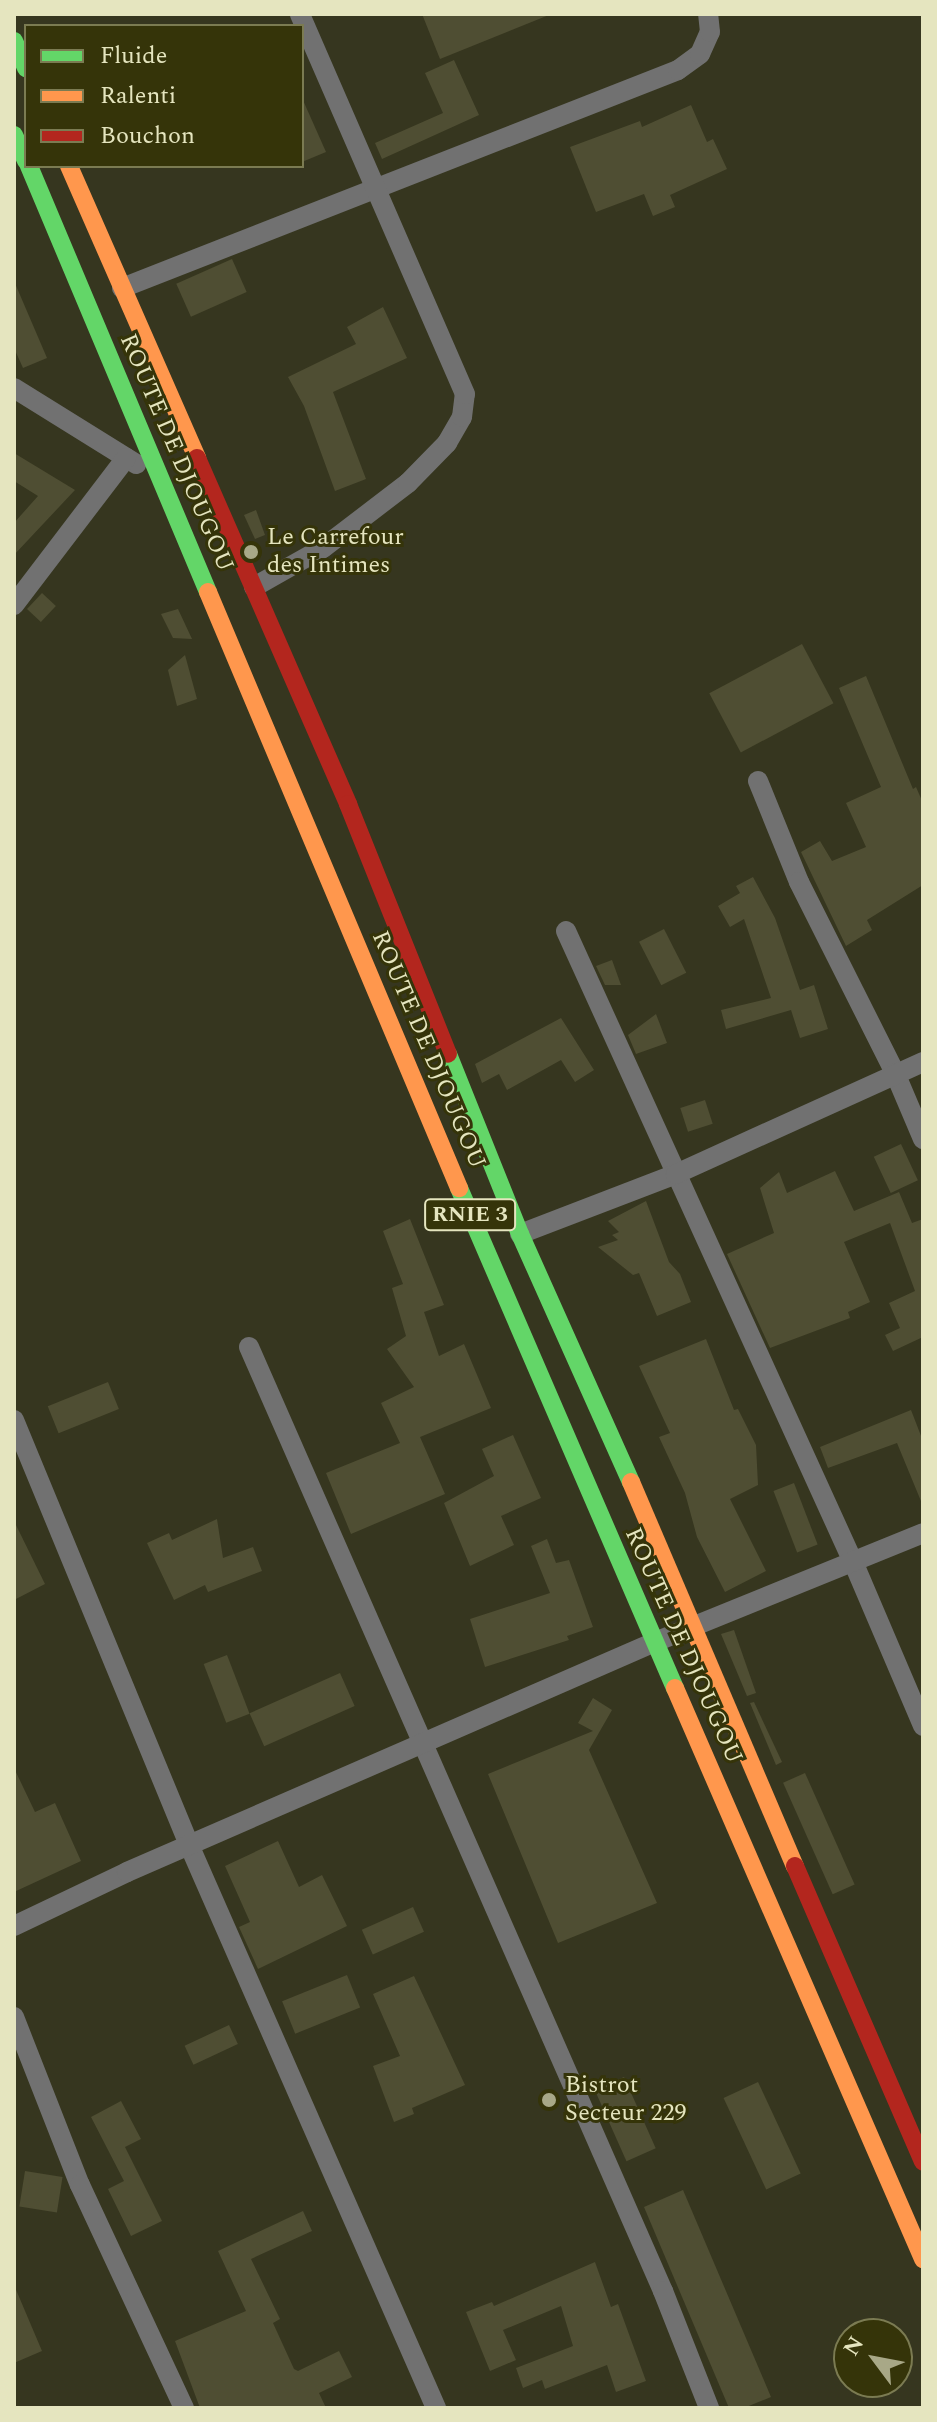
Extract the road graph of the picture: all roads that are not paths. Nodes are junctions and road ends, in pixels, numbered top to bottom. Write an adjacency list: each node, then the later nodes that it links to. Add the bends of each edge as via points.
1 (300, 14): 7 (street)
2 (708, 14): 7 (street, via 710,32 700,54 678,70)
3 (14, 41): 4 (highway)
4 (24, 64)
5 (33, 168): 11 (highway, ROUTE DE DJOUGOU / RNIE 3)
6 (70, 168): 8 (highway, ROUTE DE DJOUGOU / RNIE 3)
7 (374, 189): 8 (street); 12 (street, via 465,394 462,417 447,443 408,483 323,548)
8 (122, 288): 12 (highway, ROUTE DE DJOUGOU / RNIE 3)
9 (14, 388): 10 (street)
10 (126, 458): 11 (street); 13 (street)
11 (160, 477): 26 (highway, ROUTE DE DJOUGOU / RNIE 3)
12 (254, 587): 20 (highway, ROUTE DE DJOUGOU / RNIE 3, via 348,804)
13 (14, 605)
14 (758, 781): 17 (street, via 799,882)
15 (566, 931): 19 (street)
16 (923, 1062): 17 (street)
17 (895, 1073): 18 (street); 19 (street)
18 (923, 1139)
19 (676, 1174): 20 (street); 24 (street)
20 (520, 1234): 25 (highway, ROUTE DE DJOUGOU / RNIE 3)
21 (249, 1347): 28 (street)
22 (14, 1420): 29 (street)
23 (923, 1533): 24 (street)
24 (854, 1564): 25 (street); 27 (street)
25 (695, 1626): 26 (street); 32 (highway, ROUTE DE DJOUGOU / RNIE 3)
26 (655, 1642): 28 (street); 33 (highway, ROUTE DE DJOUGOU / RNIE 3)
27 (923, 1726)
28 (421, 1745): 29 (street); 36 (street, via 663,2291)
29 (190, 1847): 30 (street); 35 (street)
30 (14, 1926)
31 (14, 2017): 34 (street, via 80,2185)
32 (923, 2162)
33 (923, 2259)
34 (184, 2408)
35 (436, 2408)
36 (709, 2408)

